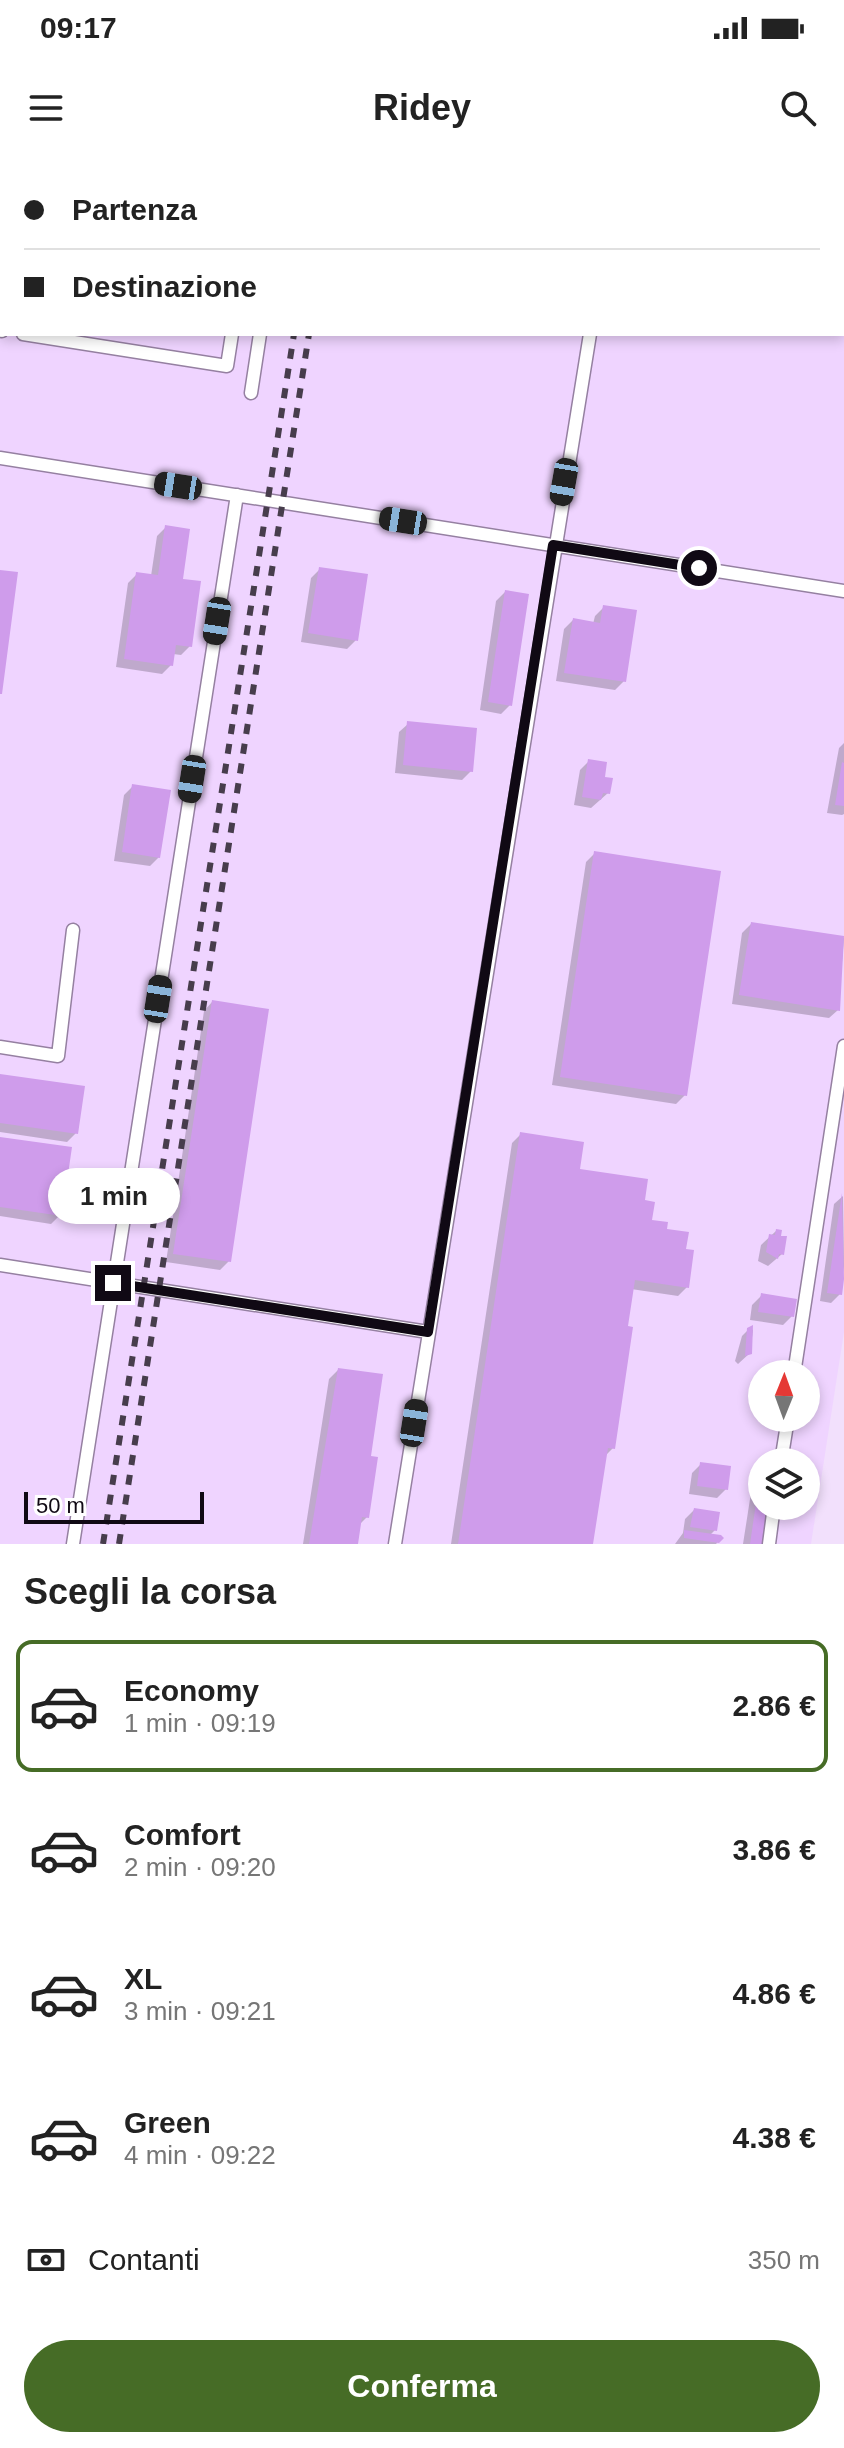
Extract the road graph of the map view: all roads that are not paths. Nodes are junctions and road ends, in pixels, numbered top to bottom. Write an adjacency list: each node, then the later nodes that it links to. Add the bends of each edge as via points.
1 (36, 336): 2 (lane, via 227,366)
2 (232, 336)
3 (260, 336): 5 (lane)
4 (590, 336): 8 (lane)
5 (251, 393)
6 (0, 458): 7 (lane)
7 (237, 495): 8 (lane); 14 (lane)
8 (553, 545): 9 (lane); 15 (lane)
9 (844, 591)
10 (73, 930): 12 (lane, via 58,1056)
11 (844, 1046): 16 (lane)
12 (0, 1047)
13 (0, 1265): 14 (lane)
14 (113, 1283): 15 (lane); 18 (lane)
15 (428, 1332): 19 (lane)
16 (796, 1360)
17 (772, 1520): 20 (lane)
18 (73, 1544)
19 (395, 1544)
20 (769, 1544)

